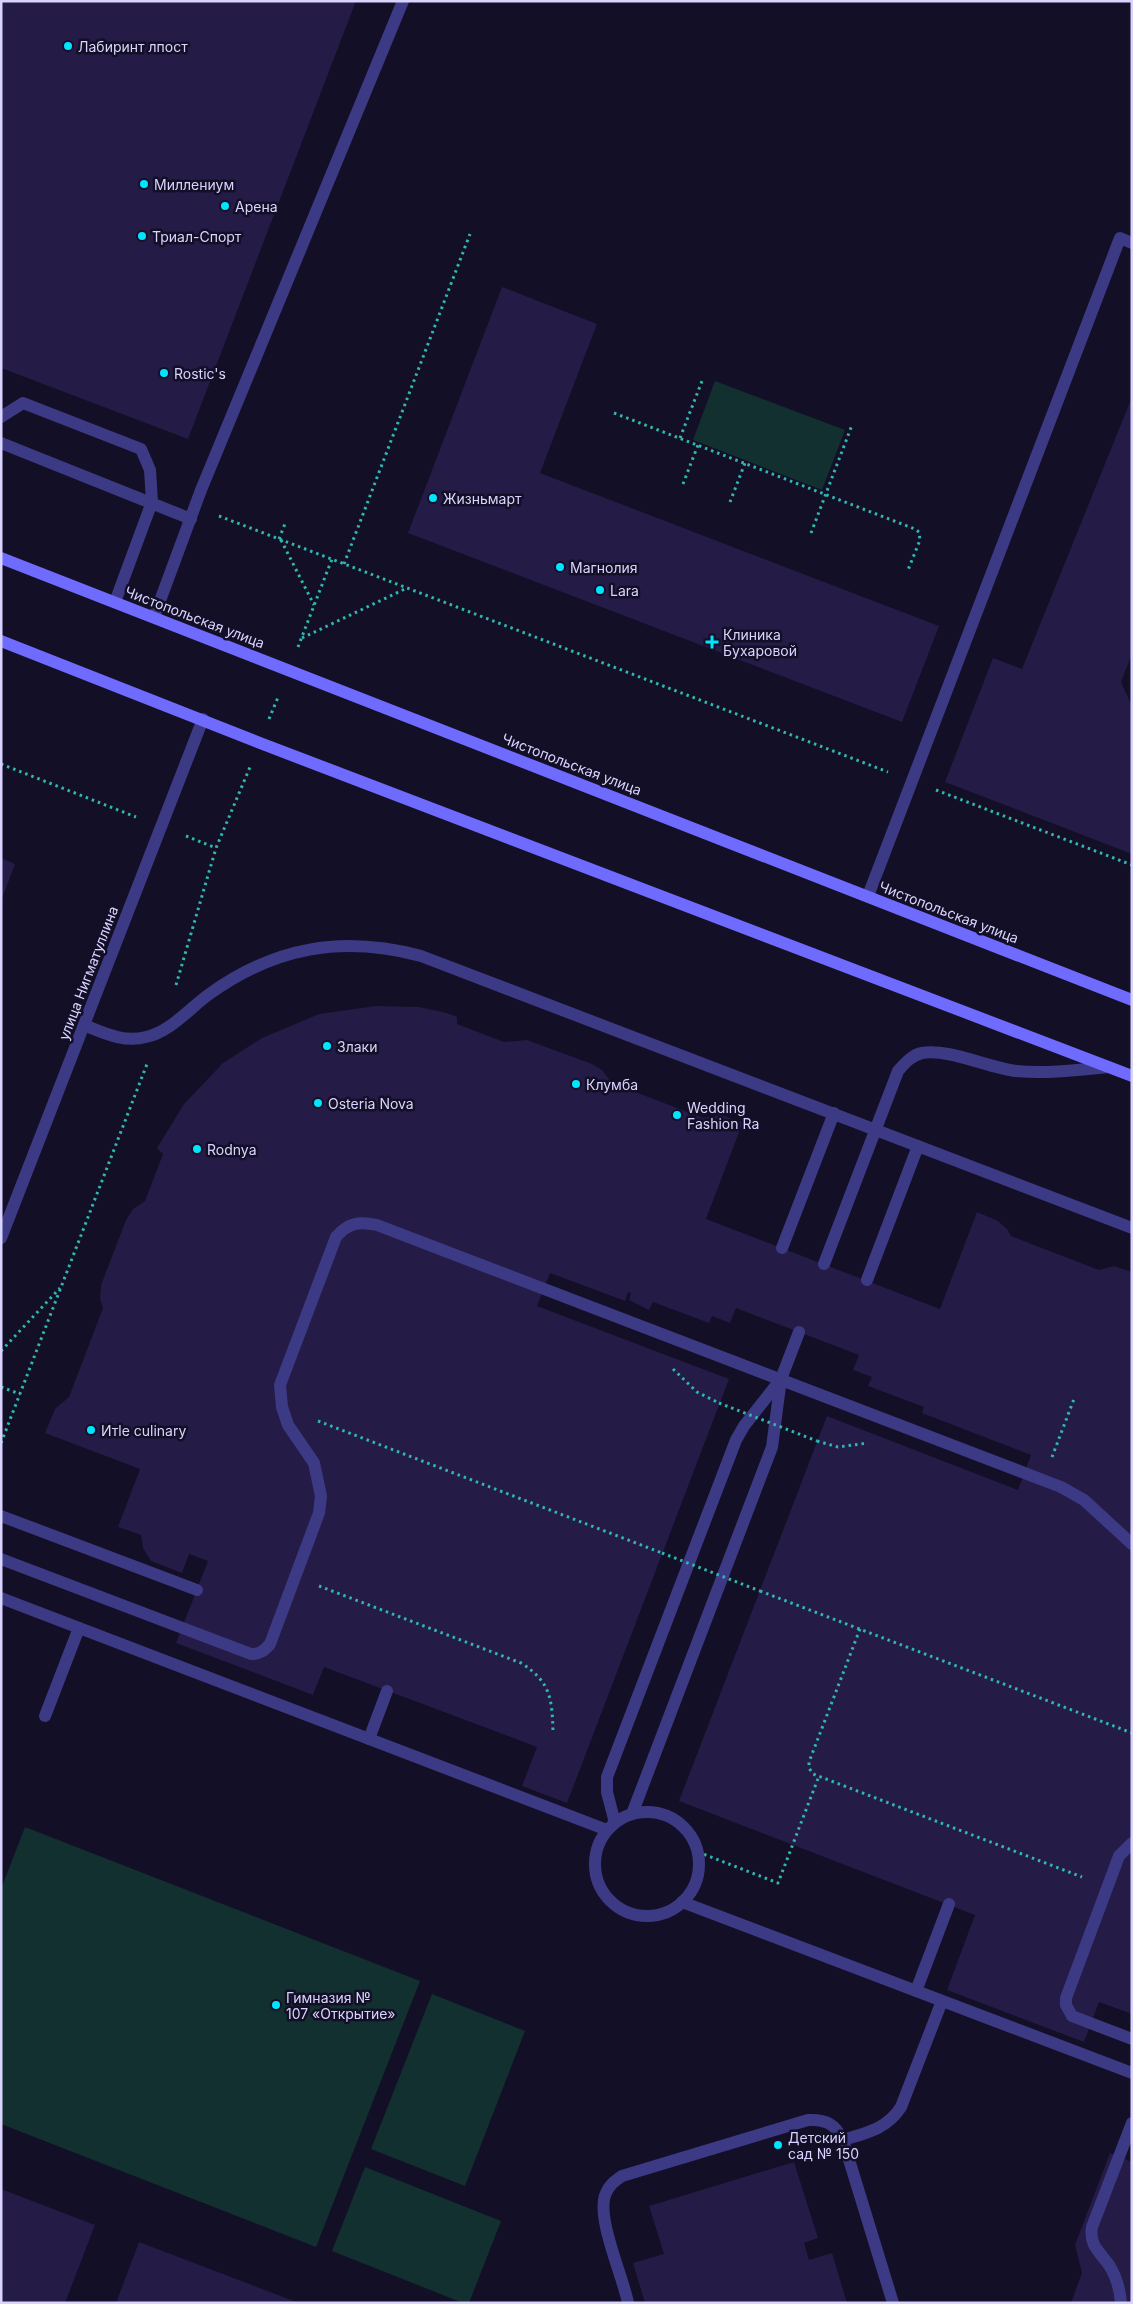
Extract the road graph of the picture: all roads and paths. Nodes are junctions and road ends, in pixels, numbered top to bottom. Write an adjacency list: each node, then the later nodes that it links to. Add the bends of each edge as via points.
1 (403, 1): 13 (street)
2 (470, 234): 23 (path)
3 (1132, 242): 35 (street, via 1120,238)
4 (702, 381): 8 (path)
5 (614, 413): 8 (path)
6 (1, 417): 15 (street, via 23,403 141,449 150,470)
7 (852, 424): 14 (path)
8 (680, 438): 10 (path)
9 (1, 443): 15 (street)
10 (698, 445): 11 (path); 12 (path)
11 (744, 463): 14 (path); 16 (path)
12 (683, 484)
13 (201, 490): 17 (street); 20 (path, via 215,513)
14 (826, 494): 19 (path); 24 (path, via 919,532 920,540)
15 (152, 502): 17 (street); 26 (street)
16 (730, 502)
17 (191, 519): 28 (street)
18 (286, 521): 20 (path)
19 (811, 533)
20 (280, 539): 22 (path); 27 (path)
21 (1, 558): 26 (main road, Чистопольская улица)
22 (332, 559): 23 (path); 27 (path)
23 (344, 564): 25 (path)
24 (908, 570)
25 (407, 588): 29 (path); 35 (path)
26 (115, 602): 28 (main road, Чистопольская улица)
27 (314, 605): 29 (path)
28 (154, 617): 31 (main road, Чистопольская улица)
29 (301, 638): 31 (path)
30 (1, 641): 32 (main road)
31 (289, 669): 33 (path); 39 (main road, Чистопольская улица)
32 (203, 719): 33 (main road); 36 (street, улица Нигматуллина)
33 (260, 743): 37 (path); 44 (main road)
34 (1, 764): 36 (path)
35 (912, 781): 38 (path); 39 (street)
36 (161, 826): 37 (path); 42 (street, улица Нигматуллина)
37 (216, 848): 40 (path)
38 (1132, 864)
39 (868, 896): 41 (main road, Чистопольская улица)
40 (175, 989)
41 (1132, 1000)
42 (84, 1025): 43 (street, via 129,1039); 50 (street, улица Нигматуллина)
43 (159, 1033): 46 (street, via 229,979 260,964 300,950 337,946 394,949 421,956); 54 (path)
44 (1108, 1067): 45 (main road); 47 (street, via 1016,1071 938,1053 923,1053 906,1062 898,1071)
45 (1132, 1076)
46 (834, 1113): 47 (street); 51 (street)
47 (876, 1130): 48 (street); 52 (street)
48 (918, 1146): 49 (street); 53 (street)
49 (1132, 1228)
50 (1, 1238)
51 (782, 1248)
52 (824, 1264)
53 (867, 1280)
54 (62, 1286): 56 (path); 59 (path)
55 (799, 1332): 57 (street)
56 (1, 1351)
57 (780, 1379): 61 (street, via 362,1222 351,1224 336,1238 280,1385); 65 (street, via 1069,1491 1084,1500); 78 (street, via 772,1447); 79 (street, via 736,1440 609,1773 607,1792)
58 (1, 1387): 59 (path)
59 (20, 1394): 63 (path)
60 (719, 1403): 62 (path, bridge)
61 (282, 1407): 67 (street, via 288,1425 314,1463 321,1496 320,1513); 71 (path, bridge)
62 (817, 1441)
63 (1, 1443)
64 (1, 1516): 68 (street)
65 (1132, 1544)
66 (1, 1559): 67 (street, via 251,1654 259,1654 270,1644)
67 (296, 1577): 74 (path, via 521,1662 548,1689 552,1700)
68 (197, 1590)
69 (1, 1598): 70 (street)
70 (79, 1628): 73 (street); 76 (street)
71 (860, 1629): 75 (path); 77 (path, via 809,1762 810,1771)
72 (388, 1691): 76 (street)
73 (45, 1716)
74 (553, 1732)
75 (1132, 1733)
76 (369, 1739): 79 (street)
77 (819, 1776): 81 (path, via 778,1883); 82 (path)
78 (632, 1814): 79 (street); 81 (street, via 644,1812 668,1816 687,1830)
79 (611, 1827): 83 (street, via 596,1853 595,1866 603,1891 611,1901 634,1914 647,1916 672,1910)
80 (1132, 1843): 82 (street, via 1119,1856)
81 (698, 1852): 83 (street, via 697,1879)
82 (1107, 1886): 87 (street, via 1067,1992 1066,2006 1072,2016)
83 (682, 1902): 85 (street)
84 (949, 1904): 85 (street)
85 (916, 1991): 86 (street)
86 (942, 2001): 88 (street); 90 (street, via 896,2115 879,2129)
87 (1132, 2039)
88 (1132, 2073)
89 (1132, 2123): 93 (street, via 1091,2235 1092,2243 1110,2266)
90 (843, 2140): 91 (street, via 830,2123 820,2119 808,2120 622,2176 611,2185 603,2204 604,2219); 92 (street)
91 (628, 2303)
92 (893, 2303)
93 (1121, 2303)

